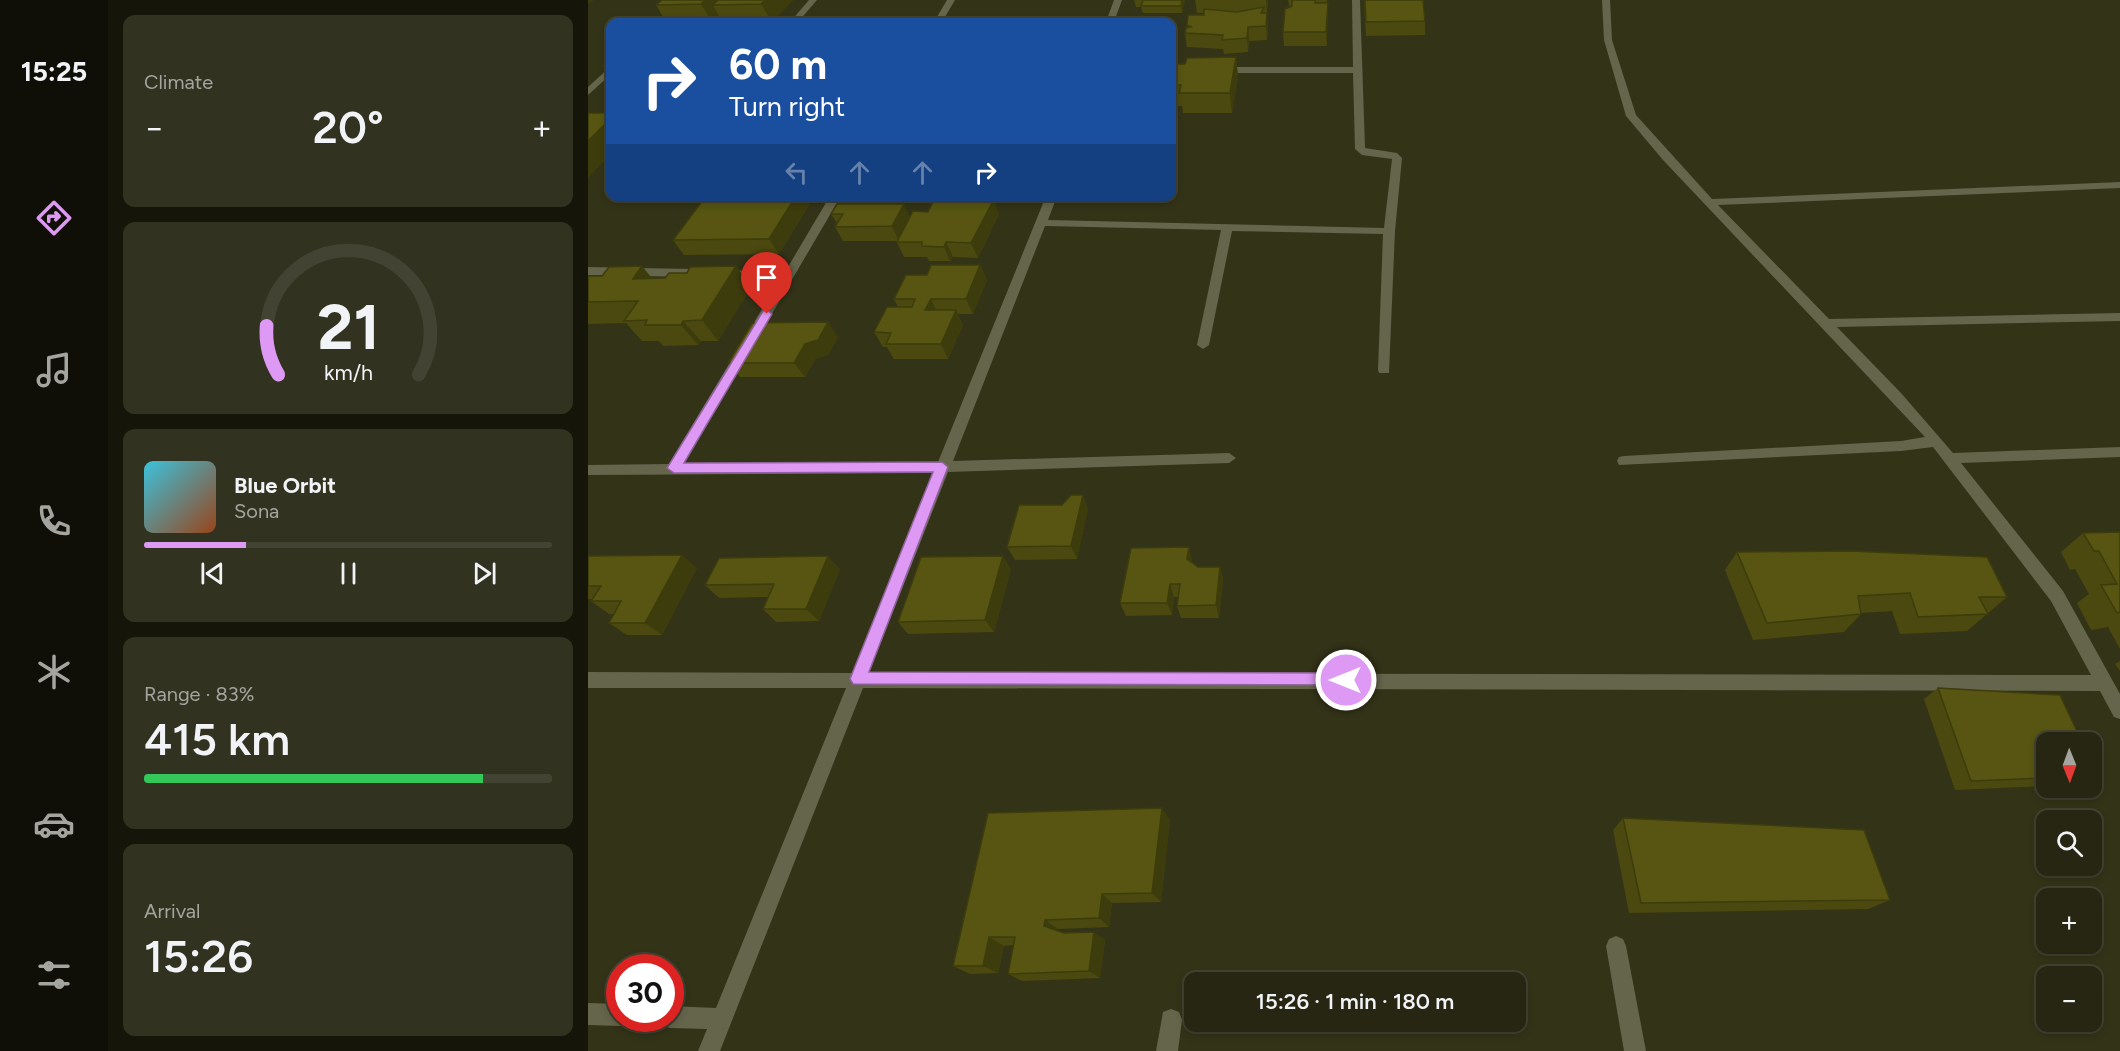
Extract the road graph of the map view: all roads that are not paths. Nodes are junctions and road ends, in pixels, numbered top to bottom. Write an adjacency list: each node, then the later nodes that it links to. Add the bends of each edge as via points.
1 (684, 0): 7 (street)
2 (813, 0): 8 (street)
3 (951, 0): 9 (street)
4 (1118, 0): 10 (street)
5 (1356, 0): 12 (street)
6 (1606, 0): 18 (street, via 1608,40 1631,116)
7 (664, 18)
8 (797, 18)
9 (940, 18)
10 (1111, 18)
11 (1207, 69): 12 (street)
12 (1359, 70): 21 (street, via 1360,149 1397,158)
13 (606, 74): 14 (street)
14 (588, 92)
15 (2120, 185): 18 (street)
16 (833, 201): 23 (street)
17 (1050, 201): 19 (street)
18 (1710, 202): 25 (street)
19 (1041, 223): 20 (street); 33 (street)
20 (1227, 227): 21 (street); 26 (street)
21 (1389, 231): 27 (street)
22 (588, 271): 23 (street)
23 (790, 276): 34 (street)
24 (2120, 317): 25 (street)
25 (1826, 323): 28 (street)
26 (1203, 345)
27 (1384, 370)
28 (1936, 441): 31 (street); 32 (street)
29 (2120, 452): 31 (street)
30 (1229, 458): 33 (street)
31 (1950, 458): 38 (street, via 2057,596)
32 (1624, 461)
33 (942, 467): 34 (street); 36 (street)
34 (674, 468): 35 (street)
35 (588, 470)
36 (858, 679): 37 (street); 38 (street); 44 (street)
37 (588, 680)
38 (2105, 682): 39 (street)
39 (2120, 711)
40 (1616, 946): 48 (street)
41 (588, 1014): 42 (street)
42 (606, 1015)
43 (684, 1018): 44 (street)
44 (722, 1019): 46 (street)
45 (1171, 1020): 47 (street)
46 (709, 1051)
47 (1167, 1051)
48 (1635, 1051)

